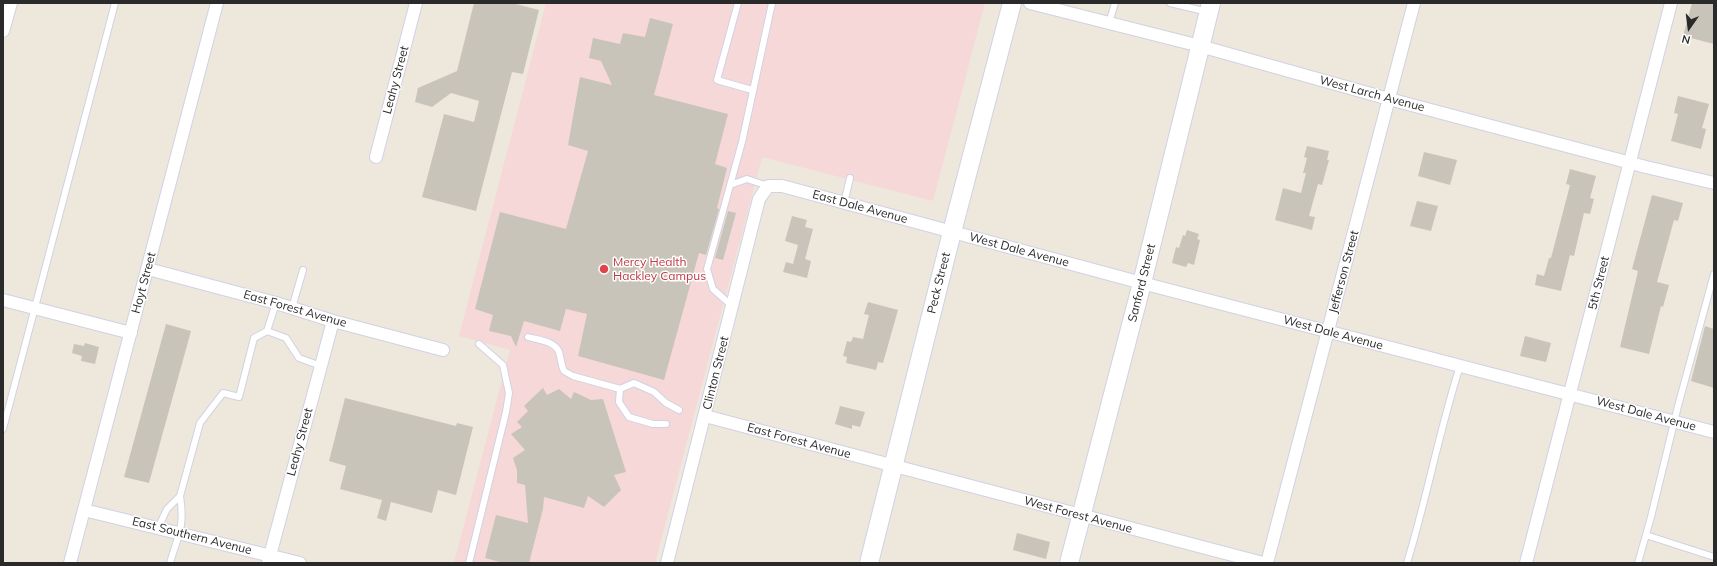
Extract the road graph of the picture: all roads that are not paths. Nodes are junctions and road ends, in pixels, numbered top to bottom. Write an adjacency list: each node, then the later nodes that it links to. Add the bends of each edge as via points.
1 (11, 3): 15 (street)
2 (115, 3): 34 (lane)
3 (217, 3): 27 (street, Hoyt Street)
4 (738, 3): 17 (lane, via 717,80)
5 (772, 3): 17 (lane)
6 (1012, 3): 26 (street, Peck Street)
7 (1030, 3): 14 (street, West Larch Avenue)
8 (1115, 3): 14 (lane)
9 (1170, 3): 13 (lane)
10 (1414, 3): 18 (street, Jefferson Street)
11 (1671, 3): 20 (street, 5th Street)
12 (413, 4): 19 (street, Leahy Street)
13 (1210, 7): 16 (street, Sanford Street)
14 (1109, 23): 16 (street, West Larch Avenue)
15 (3, 32)
16 (1200, 46): 18 (street, West Larch Avenue); 30 (street, Sanford Street)
17 (752, 90): 23 (lane)
18 (1389, 99): 20 (street, West Larch Avenue); 38 (street, Jefferson Street)
19 (376, 157)
20 (1630, 162): 22 (street, West Larch Avenue); 46 (street, 5th Street)
21 (850, 178): 25 (lane)
22 (1714, 183)
23 (730, 185): 24 (lane, via 747,179); 33 (lane, via 707,269 713,289)
24 (768, 186): 25 (street, East Dale Avenue, via 782,186); 33 (street, Clinton Street, via 759,199)
25 (844, 203): 26 (street, East Dale Avenue)
26 (952, 232): 30 (street, West Dale Avenue); 53 (street, Peck Street)
27 (148, 269): 32 (street, East Forest Avenue); 39 (street, Hoyt Street)
28 (303, 270): 35 (lane)
29 (1714, 274): 49 (lane)
30 (1142, 283): 38 (street, West Dale Avenue); 56 (street, Sanford Street)
31 (3, 300): 34 (street)
32 (276, 303): 35 (street, East Forest Avenue); 37 (lane)
33 (732, 306): 48 (street, Clinton Street)
34 (35, 308): 39 (street); 51 (lane)
35 (292, 308): 36 (street, East Forest Avenue)
36 (333, 321): 42 (street, East Forest Avenue); 43 (street, Leahy Street)
37 (267, 331): 43 (lane, via 286,338 299,358); 54 (lane, via 254,338 239,397 223,393 200,423)
38 (1329, 332): 44 (street, West Dale Avenue); 70 (street, Jefferson Street)
39 (131, 333): 55 (street, Hoyt Street)
40 (528, 337): 45 (lane, via 552,344 559,352 564,371 573,376)
41 (479, 344): 65 (lane, via 504,365 509,393)
42 (443, 350)
43 (321, 366): 61 (street, Leahy Street)
44 (1460, 366): 46 (street, West Dale Avenue); 71 (lane)
45 (620, 389): 47 (lane, via 634,383 654,392); 50 (lane, via 619,402 629,417 653,424)
46 (1570, 394): 49 (street, West Dale Avenue); 72 (street, 5th Street)
47 (678, 410)
48 (705, 416): 53 (street, East Forest Avenue); 66 (street, Clinton Street)
49 (1674, 422): 52 (street, West Dale Avenue); 59 (lane)
50 (666, 424)
51 (3, 429)
52 (1714, 432)
53 (894, 467): 56 (street, West Forest Avenue); 67 (street, Peck Street)
54 (180, 496): 57 (lane, via 166,509); 58 (lane, via 183,513)
55 (84, 510): 57 (street, East Southern Avenue); 62 (street, Hoyt Street)
56 (1081, 516): 68 (street, Sanford Street); 69 (street, West Forest Avenue)
57 (158, 528): 58 (street, East Southern Avenue)
58 (180, 534): 61 (street, East Southern Avenue); 63 (lane)
59 (1646, 535): 60 (lane); 73 (lane)
60 (1714, 557)
61 (269, 559): 64 (street, East Southern Avenue)
62 (70, 563)
63 (170, 563)
64 (300, 563)
65 (469, 563)
66 (667, 563)
67 (869, 563)
68 (1069, 563)
69 (1263, 563)
70 (1266, 563)
71 (1407, 563)
72 (1526, 563)
73 (1638, 563)

